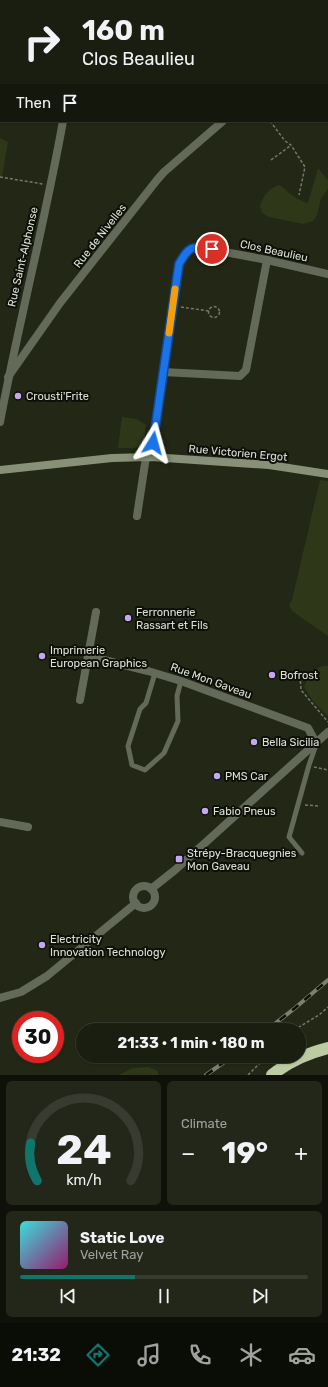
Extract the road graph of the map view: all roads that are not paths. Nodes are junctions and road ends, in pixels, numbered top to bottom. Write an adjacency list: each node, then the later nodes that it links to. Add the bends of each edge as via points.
1 (63, 122): 6 (street, Rue Saint-Alphonse)
2 (222, 122): 6 (street, Rue de Nivelles, via 157,180 60,303)
3 (267, 260): 4 (street, Clos Beaulieu); 5 (street, via 246,370 240,376); 5 (street, Clos Beaulieu, via 198,247 187,251 179,264)
4 (328, 274)
5 (163, 372): 8 (street, Clos Beaulieu)
6 (8, 377): 7 (street, Rue Saint-Alphonse)
7 (0, 422)
8 (148, 457): 9 (street, Rue Victorien Ergot, via 112,458); 10 (street, Rue Victorien Ergot, via 269,465); 11 (street)
9 (0, 470)
10 (328, 474)
11 (137, 516)
12 (96, 612): 13 (street)
13 (88, 656): 14 (street, Rue Mon Gaveau); 16 (street)
14 (155, 673): 15 (street, Rue Mon Gaveau); 15 (lane, via 128,746 132,766 145,770 164,753 178,721 177,696)
15 (181, 681): 18 (street, Rue Mon Gaveau, via 308,728)
16 (80, 700)
17 (328, 732): 18 (street)
18 (316, 743): 21 (lane, via 289,837); 22 (street)
19 (0, 822): 20 (street)
20 (28, 827)
21 (302, 853)
22 (152, 889): 23 (street, via 141,886 136,890); 23 (street, via 155,895 152,904 142,907)
23 (136, 903): 24 (street, via 47,976 21,992)
24 (0, 998)
25 (328, 1048): 27 (highway, via 302,1057)
26 (328, 1057): 28 (highway, via 304,1064)
27 (272, 1075)
28 (284, 1075)

